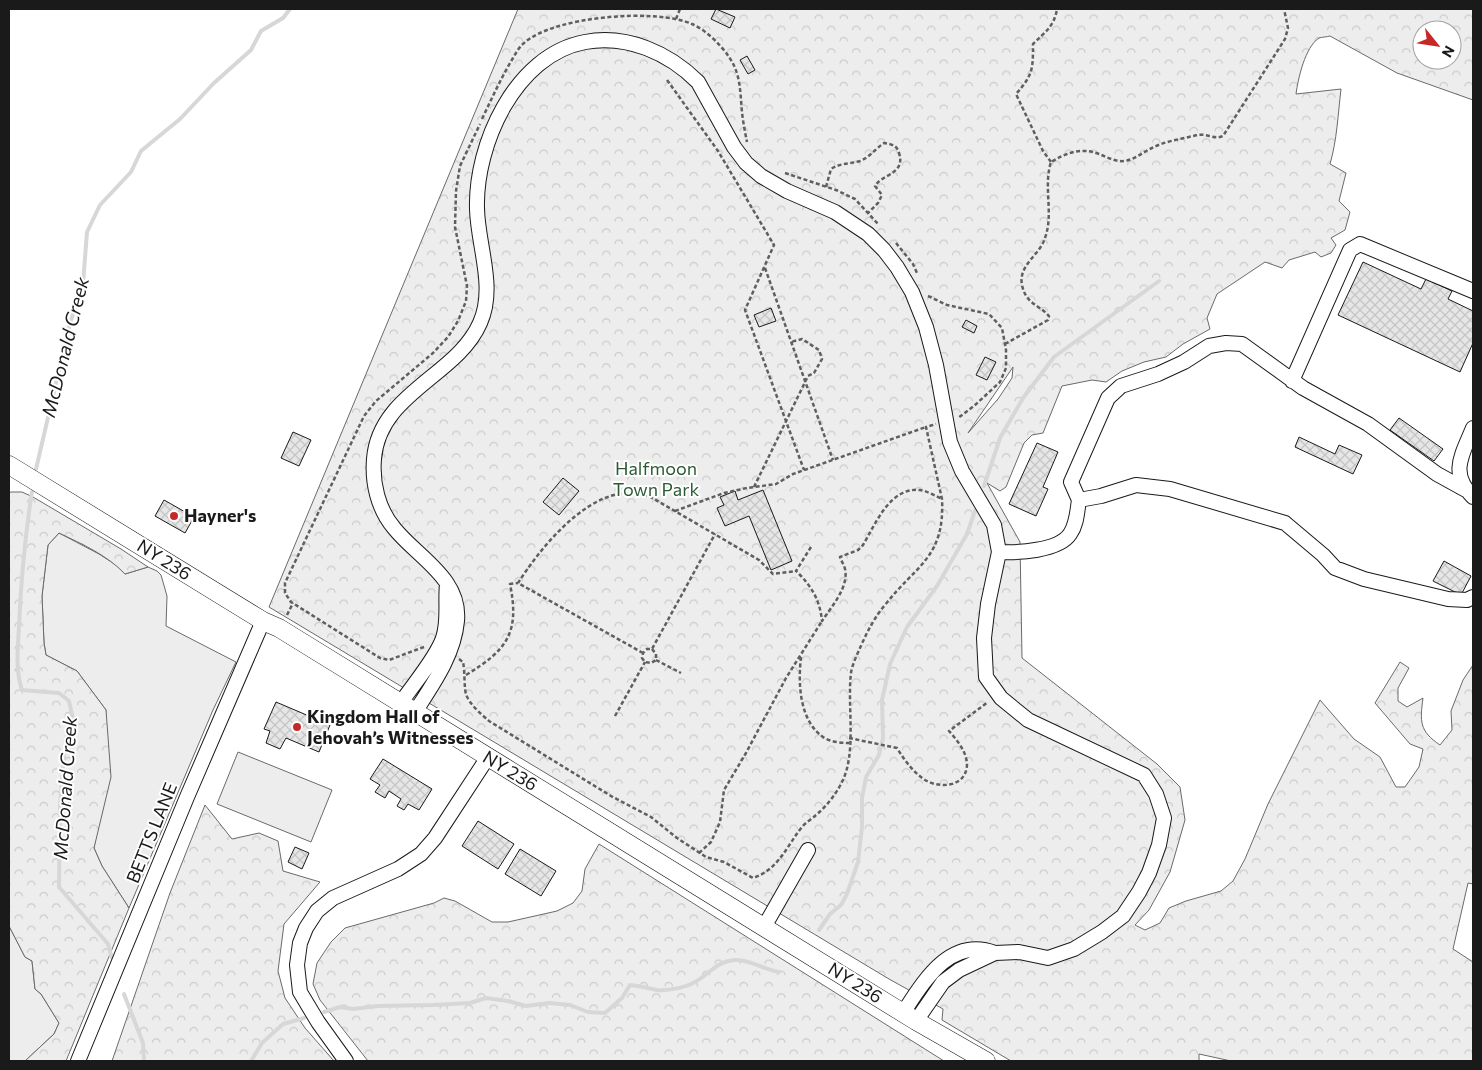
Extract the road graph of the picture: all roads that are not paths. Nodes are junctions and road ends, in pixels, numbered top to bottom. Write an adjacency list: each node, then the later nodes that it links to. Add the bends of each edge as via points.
1 (1473, 291): 2 (street, via 1360,244 1350,250)
2 (1292, 381): 5 (street, via 1368,424); 6 (street, via 1242,344 1226,343 1208,346 1158,374 1121,386 1108,398 1071,482)
3 (1473, 428): 5 (street, via 1459,460 1459,474)
4 (9, 466): 9 (main road, NY 236 / NY 236)
5 (1470, 494)
6 (1079, 500): 7 (street, via 1076,521 1069,536 1053,546 1017,553); 8 (street, via 1136,484 1170,489 1285,523 1335,568 1364,579 1448,598 1467,600)
7 (1000, 552): 10 (street, via 994,525 962,471 950,442 926,328 912,292 884,250 854,224 813,201 787,191 746,163 698,82 670,60 652,50 618,40 570,46 534,67 518,85 507,100 488,143 480,173 477,206 487,288 480,324 468,345 390,415 380,434 374,457 377,496 384,514 394,529 447,584 457,619 454,640 444,664); 14 (street, via 984,638 986,677 998,694 1028,720 1144,775 1156,794 1164,818 1159,845 1139,892 1123,916 1102,932 1074,949 1048,958 1020,952 995,953 959,970 943,982)
8 (1473, 597)
9 (263, 621): 10 (main road, NY 236 / NY 236); 15 (street, BETTS LANE)
10 (408, 708): 11 (main road, NY 236 / NY 236)
11 (488, 757): 13 (main road, NY 236 / NY 236); 16 (street, via 436,838 421,854 398,869 333,898 317,912 306,928 297,965 300,992)
12 (808, 850): 13 (street)
13 (764, 926): 14 (main road, NY 236 / NY 236)
14 (910, 1017): 17 (main road, NY 236 / NY 236)
15 (78, 1061)
16 (346, 1061)
17 (986, 1061)

